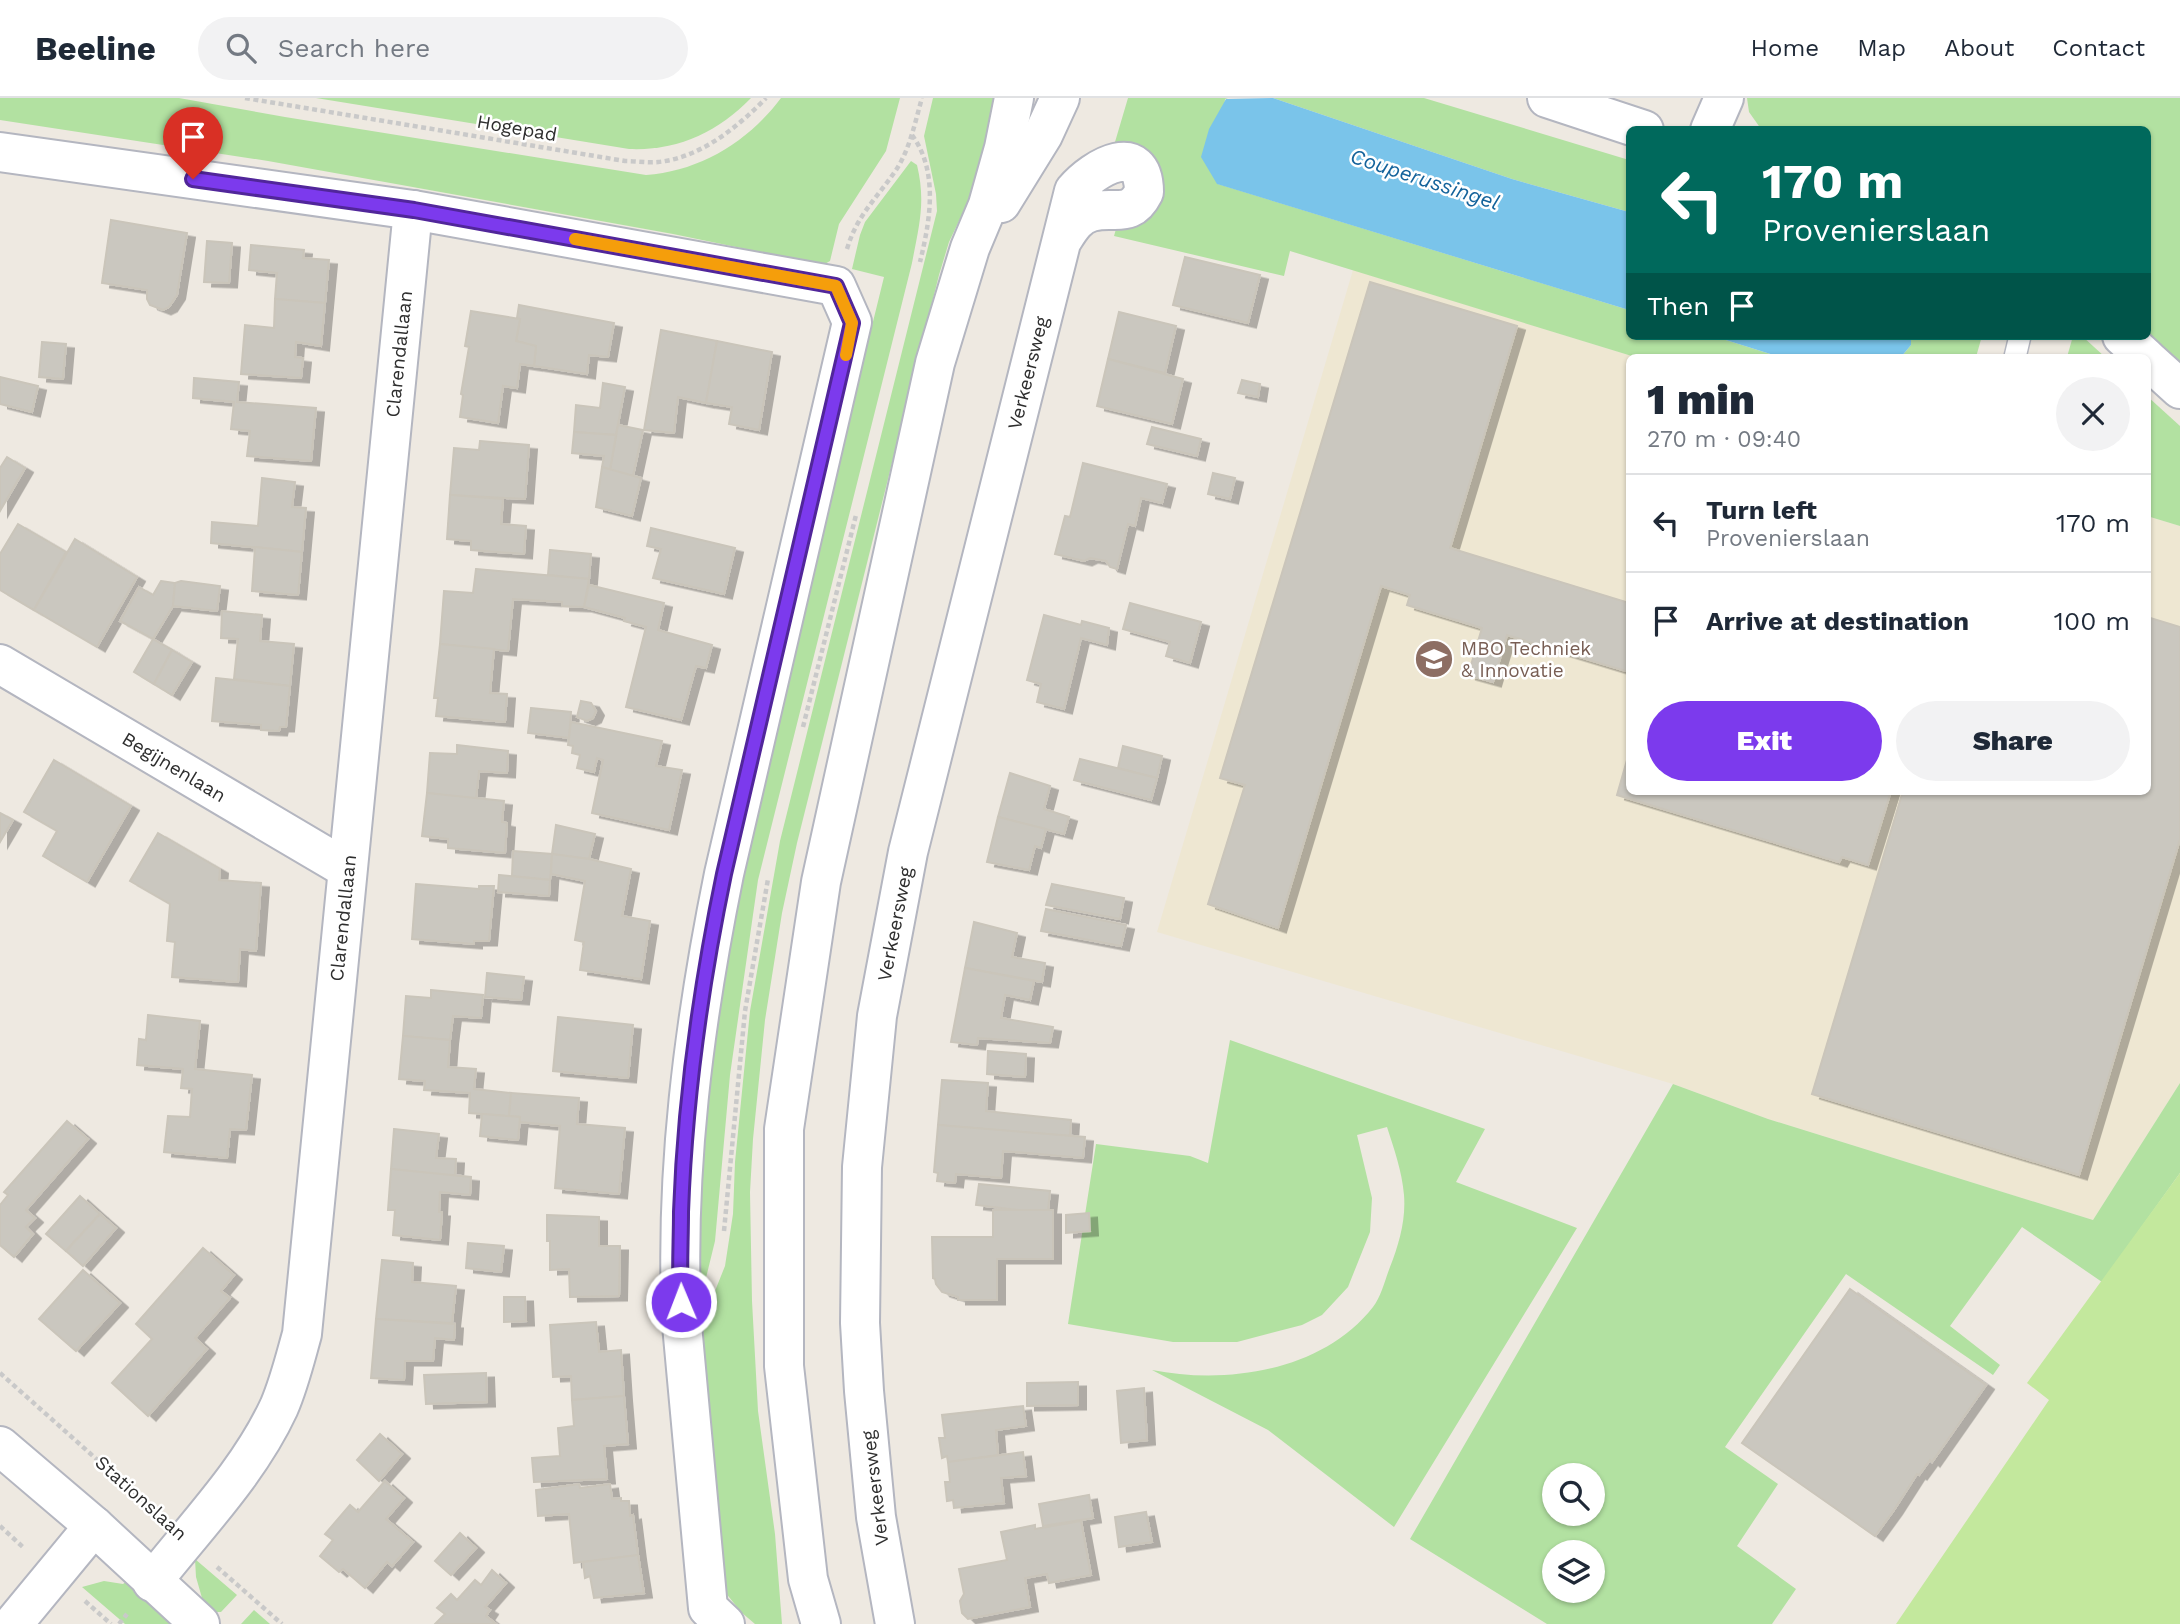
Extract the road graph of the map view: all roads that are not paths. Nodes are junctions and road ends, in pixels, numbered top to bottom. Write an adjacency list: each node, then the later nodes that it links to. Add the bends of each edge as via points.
1 (1014, 98): 10 (street, via 998,171)
2 (1060, 98): 10 (street, via 1021,173)
3 (1547, 98): 5 (street)
4 (1724, 98): 6 (street)
5 (1632, 126)
6 (1712, 126)
7 (0, 152): 8 (street)
8 (414, 210): 16 (street, Clarendallaan); 23 (street, via 836,286 852,323 706,960 686,1130 679,1279 682,1325 708,1608)
9 (1063, 239): 26 (street, Verkeersweg, via 908,852 876,1029 862,1167 860,1323 876,1517)
10 (970, 248): 19 (street, via 935,363 821,882 783,1129 784,1366)
11 (2126, 340): 12 (street)
12 (2142, 354)
13 (2151, 363): 14 (street)
14 (2180, 389)
15 (0, 664): 16 (street, Begijnenlaan)
16 (347, 869): 20 (street, Clarendallaan, via 302,1334 279,1407 259,1441 235,1480)
17 (0, 1446): 18 (street)
18 (94, 1526): 20 (street); 21 (street)
19 (808, 1579): 24 (street); 25 (street)
20 (152, 1582): 22 (street)
21 (13, 1624)
22 (200, 1624)
23 (725, 1624)
24 (804, 1624)
25 (821, 1624)
26 (895, 1624)

